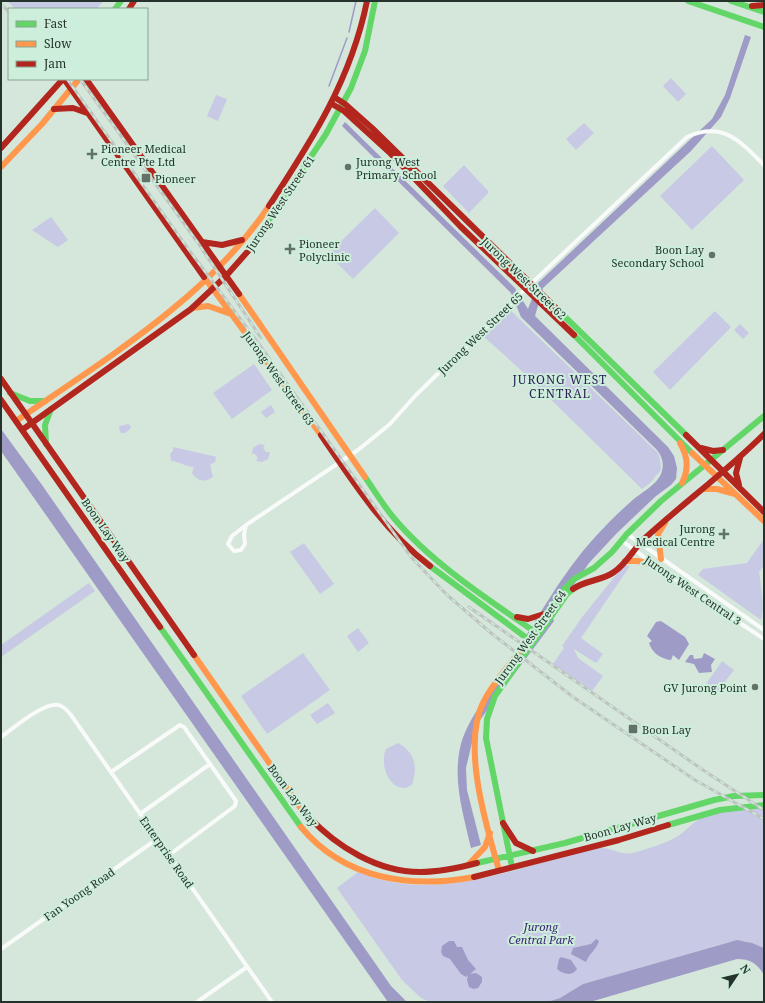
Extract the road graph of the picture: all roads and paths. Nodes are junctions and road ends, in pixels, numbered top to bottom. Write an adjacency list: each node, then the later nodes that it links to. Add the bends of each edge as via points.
1 (367, 1): 14 (street, Jurong West Street 61, via 356,48)
2 (375, 1): 15 (street, Jurong West Street 61, via 365,51)
3 (688, 1): 8 (street)
4 (731, 1): 6 (street)
5 (764, 5): 6 (street)
6 (751, 6): 7 (street)
7 (764, 12)
8 (764, 27)
9 (62, 80): 20 (street)
10 (64, 80): 13 (street, Jurong West Street 63)
11 (78, 80): 13 (street)
12 (87, 80): 24 (street, Jurong West Street 63)
13 (72, 88): 18 (street); 19 (street, Jurong West Street 63)
14 (334, 97): 15 (street, Jurong West Street 62); 16 (street, Jurong West Street 61)
15 (343, 102): 17 (street, Jurong West Street 61); 28 (street, Jurong West Street 62)
16 (332, 104): 17 (street, Jurong West Street 62); 23 (street, Jurong West Street 61, via 270,205)
17 (340, 108): 26 (street, Jurong West Street 61, via 263,232); 29 (street, Jurong West Street 62, via 389,152 460,226)
18 (54, 109): 19 (street, via 73,108); 22 (street)
19 (90, 114): 27 (street, Jurong West Street 63)
20 (1, 148)
21 (764, 165): 28 (street, Jurong West Street 65, via 729,135 706,131 687,137)
22 (1, 167)
23 (244, 239): 24 (street, via 235,244 222,246); 25 (street, Jurong West Street 61)
24 (202, 242): 25 (street, Jurong West Street 63)
25 (219, 266): 26 (street, Jurong West Street 63); 27 (street, Jurong West Street 61)
26 (226, 276): 30 (street, Jurong West Street 61); 48 (street, Jurong West Street 63)
27 (206, 278): 30 (street, Jurong West Street 63); 36 (street, Jurong West Street 61, via 166,314)
28 (531, 284): 29 (street, Jurong West Street 65); 46 (street, Jurong West Street 62)
29 (526, 288): 44 (street, Jurong West Street 62); 48 (street, Jurong West Street 65, via 456,355 390,424)
30 (213, 289): 31 (street, Jurong West Street 61); 32 (street, Jurong West Street 63)
31 (190, 308): 32 (street, via 208,306); 37 (street, Jurong West Street 61)
32 (233, 315): 51 (street, Jurong West Street 63, via 305,412)
33 (1, 379): 34 (street, Boon Lay Way)
34 (10, 393): 36 (street, via 30,401); 38 (street, Boon Lay Way)
35 (1, 400): 40 (street, Boon Lay Way)
36 (45, 401): 38 (street, Jurong West Street 61)
37 (51, 409): 41 (street, Jurong West Street 61); 45 (street, via 46,425)
38 (25, 414): 40 (street, Jurong West Street 61); 41 (street, Boon Lay Way)
39 (764, 416): 47 (street, Jurong West Street 64)
40 (16, 421): 42 (street, Boon Lay Way)
41 (31, 423): 42 (street, Jurong West Street 61); 45 (street, Boon Lay Way)
42 (22, 430): 91 (street, Boon Lay Way, via 291,814 311,838 330,854 353,867 378,877 398,881 444,881 476,877)
43 (764, 434): 49 (street, Jurong West Street 64)
44 (677, 438): 52 (street, Jurong West Street 62); 55 (street, via 688,465)
45 (46, 444): 89 (street, Boon Lay Way, via 296,801 319,828 335,842 381,865 408,871 442,870)
46 (696, 445): 47 (street, via 713,451); 50 (street, Jurong West Street 62)
47 (726, 449): 50 (street, Jurong West Street 64)
48 (350, 455): 51 (street, Jurong West Street 65); 71 (street, Jurong West Street 63, via 393,517 414,540 434,558)
49 (740, 458): 53 (street, Jurong West Street 64); 57 (street, via 736,473)
50 (712, 460): 52 (street, Jurong West Street 64); 53 (street, Jurong West Street 62)
51 (339, 463): 62 (street, Jurong West Street 65); 75 (street, Jurong West Street 63, via 385,524 402,542)
52 (706, 465): 54 (street, Jurong West Street 62); 55 (street, Jurong West Street 64)
53 (724, 470): 54 (street, Jurong West Street 64); 57 (street, Jurong West Street 62)
54 (716, 477): 56 (street, Jurong West Street 64); 58 (street, Jurong West Street 62)
55 (680, 487): 63 (street, Jurong West Street 64, via 660,502)
56 (702, 489): 58 (street, via 716,489); 60 (street, Jurong West Street 64)
57 (741, 489): 59 (street, Jurong West Street 62)
58 (736, 495): 61 (street, Jurong West Street 62)
59 (764, 512)
60 (668, 518): 65 (street, Jurong West Street 64); 67 (street, via 658,534)
61 (764, 521)
62 (246, 525): 62 (street, Jurong West Street 65, via 244,547 237,552 234,551 228,544 229,539)
63 (627, 534): 64 (street, Jurong West Street 64); 65 (street, Jurong West Central 3)
64 (622, 541): 66 (street, Jurong West Central 3); 70 (street, Jurong West Street 64, via 594,568 574,579)
65 (640, 543): 66 (street, Jurong West Street 64); 67 (street, Jurong West Central 3)
66 (634, 550): 68 (street, Jurong West Street 64); 69 (street, Jurong West Central 3)
67 (661, 559): 72 (street, Jurong West Central 3)
68 (625, 562): 69 (street, via 638,561); 73 (street, Jurong West Street 64, via 612,574 580,584 566,594)
69 (654, 565): 74 (street, Jurong West Central 3)
70 (546, 613): 71 (street, via 528,620); 73 (street, Jurong West Street 64)
71 (510, 614): 73 (street, Jurong West Street 63)
72 (764, 630)
73 (535, 633): 75 (street, Jurong West Street 64)
74 (764, 639)
75 (530, 640): 82 (street, Jurong West Street 64, via 495,696 487,719 486,738); 83 (street, Jurong West Street 64, via 484,701 476,722 476,770)
76 (1, 737): 78 (street, Enterprise Road, via 43,708 50,705 59,706 71,715)
77 (210, 764): 78 (street, via 180,725); 81 (street); 86 (street, via 236,804)
78 (111, 772): 81 (street, Enterprise Road)
79 (764, 795): 85 (street, Boon Lay Way, via 734,796 704,802)
80 (764, 805): 90 (street, Boon Lay Way, via 736,807 599,846)
81 (140, 814): 84 (street, Enterprise Road)
82 (503, 823): 85 (street, via 516,843); 87 (street, Jurong West Street 64)
83 (490, 833): 88 (street, Jurong West Street 64); 89 (street, via 485,850)
84 (157, 839): 86 (street, Enterprise Road); 92 (street, Fan Yoong Road)
85 (533, 852): 87 (street, Boon Lay Way)
86 (169, 855): 93 (street, Enterprise Road)
87 (510, 857): 88 (street, Boon Lay Way); 90 (street, Jurong West Street 64)
88 (496, 859): 89 (street, Boon Lay Way); 91 (street, Jurong West Street 64)
89 (467, 865)
90 (512, 867): 91 (street, Boon Lay Way)
91 (499, 870)
92 (1, 948)
93 (248, 967): 94 (street); 95 (street, Enterprise Road)
94 (197, 1002)
95 (272, 1002)

